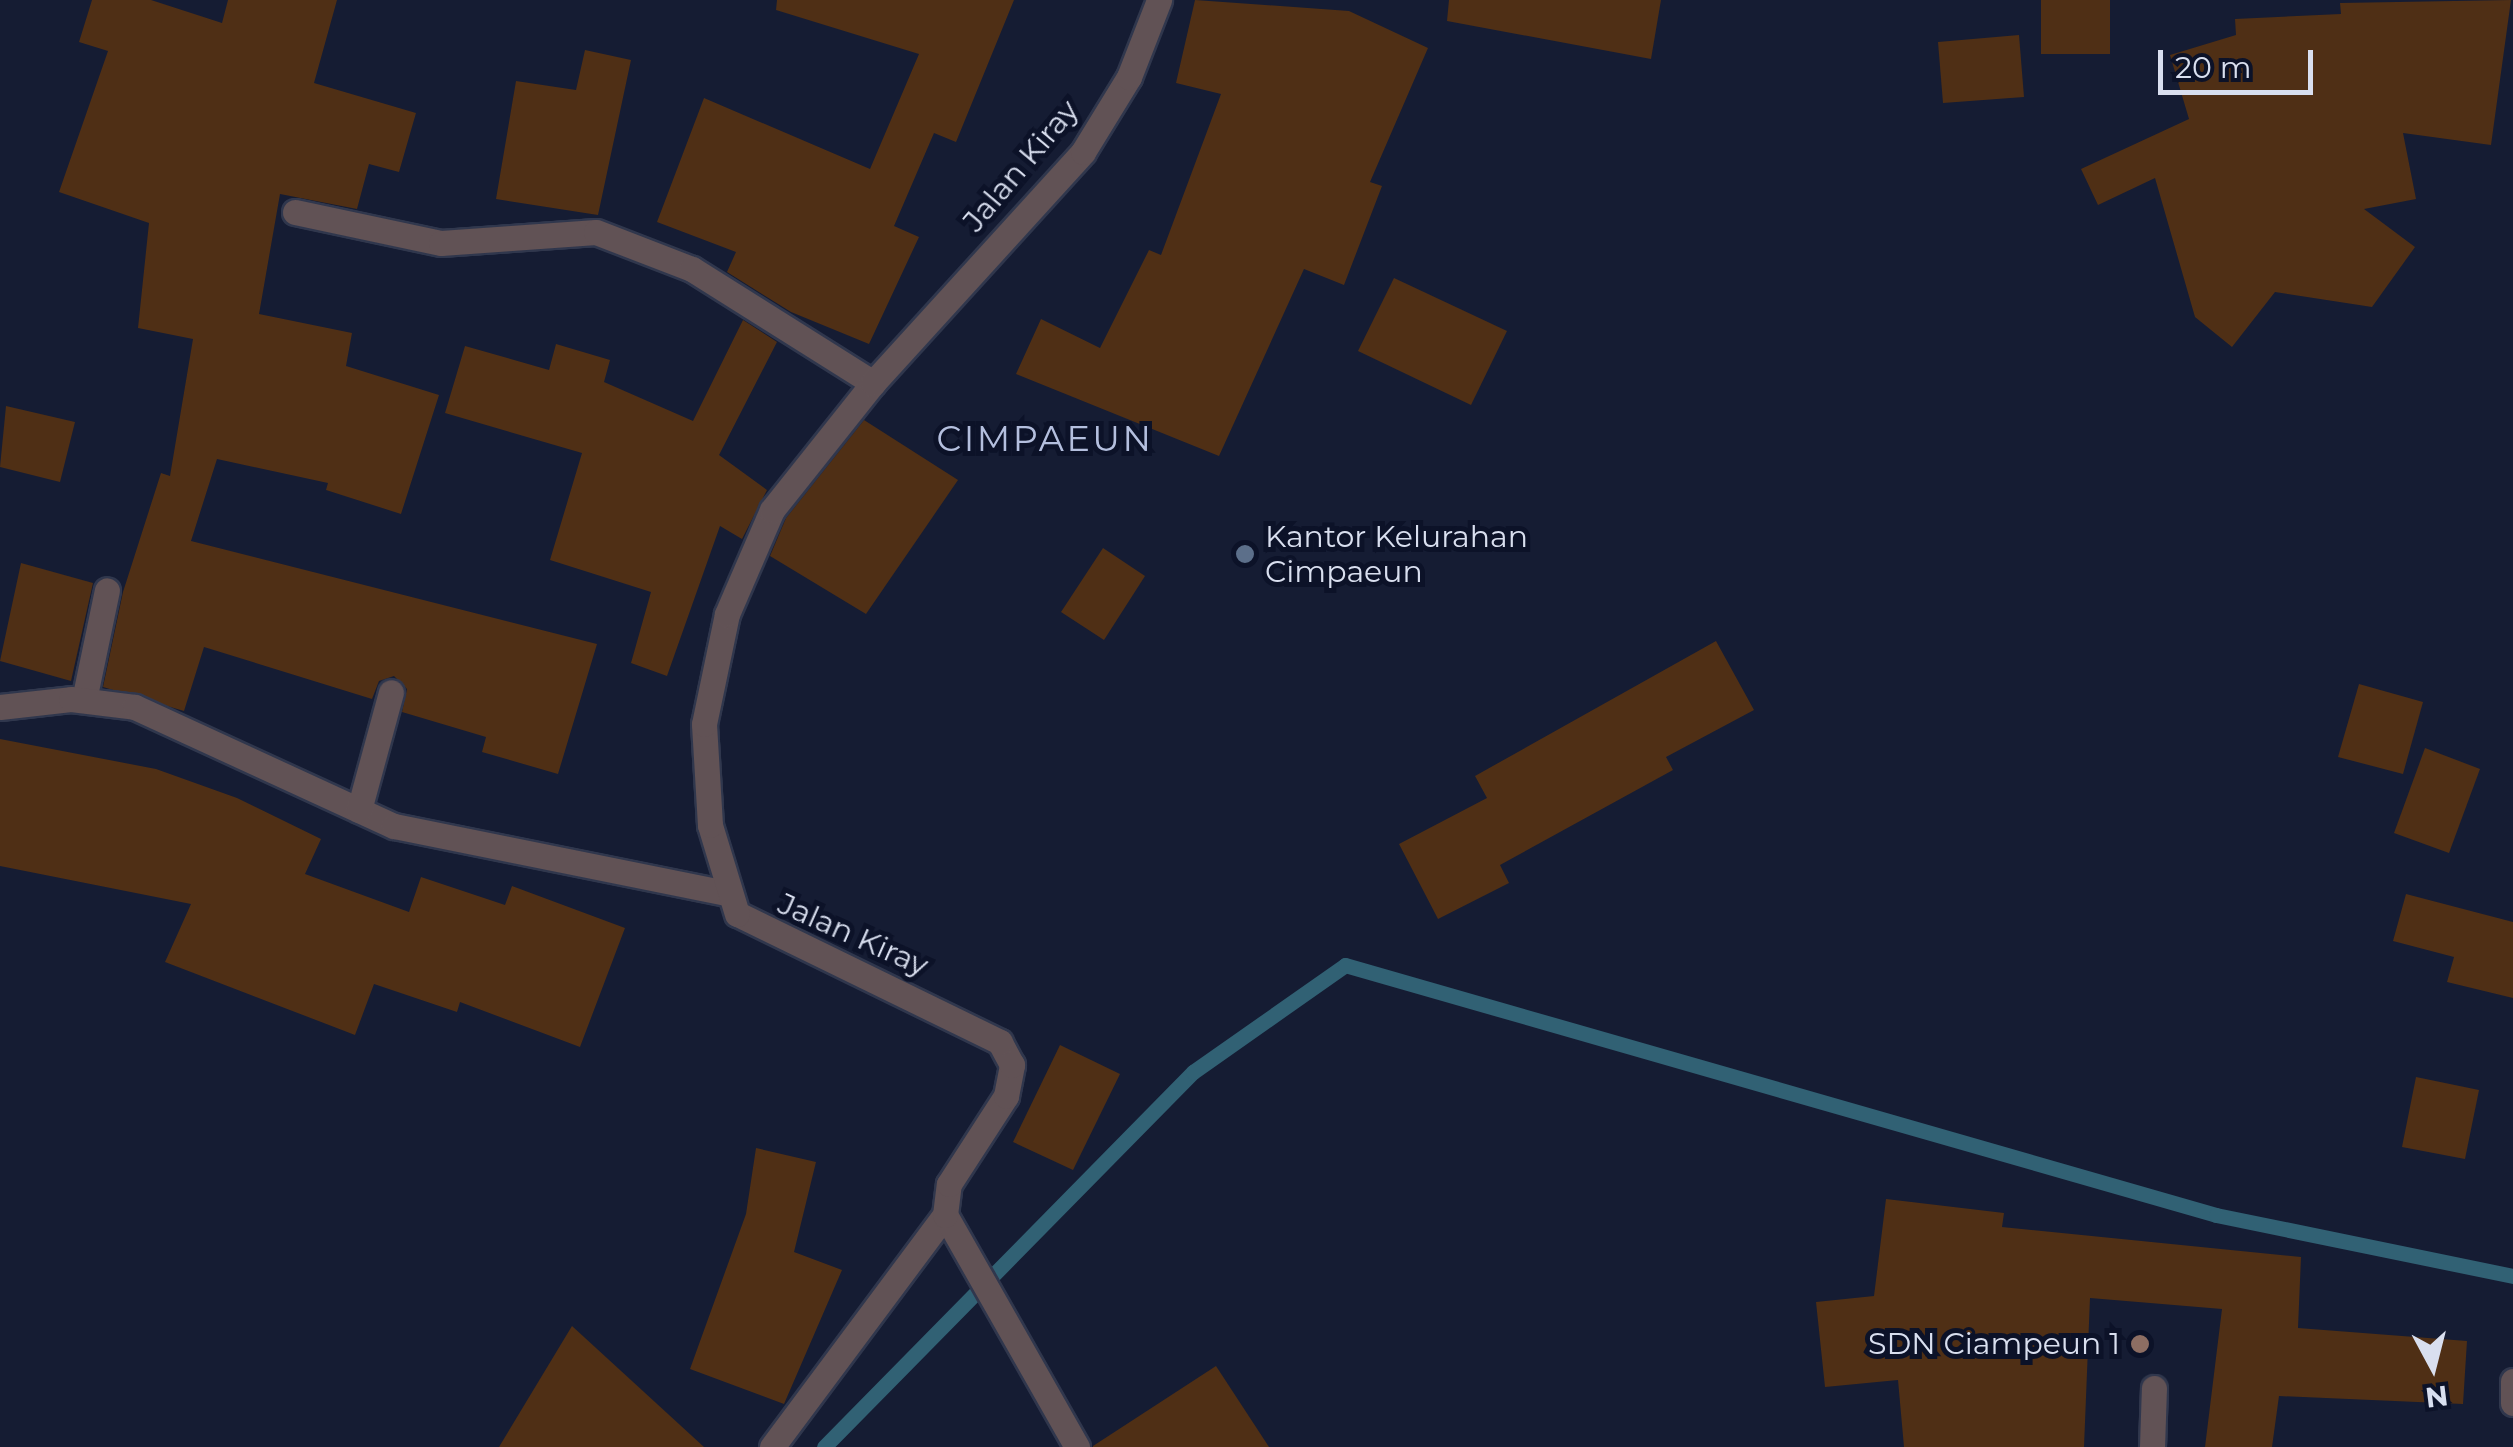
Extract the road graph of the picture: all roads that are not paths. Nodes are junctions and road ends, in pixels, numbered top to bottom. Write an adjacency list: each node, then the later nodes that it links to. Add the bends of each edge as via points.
1 (1159, 0): 3 (street, Jalan Kiray, via 1129,76 1083,152)
2 (295, 212): 3 (street, via 441,243 596,232 692,269)
3 (872, 383): 9 (street, Jalan Kiray, via 772,510 727,614 704,724 703,786)
4 (107, 590): 6 (street)
5 (391, 692): 8 (street)
6 (84, 700): 7 (street); 8 (street, via 158,715)
7 (0, 707)
8 (359, 810): 9 (street, via 426,835)
9 (726, 893): 10 (street, Jalan Kiray, via 763,932 1000,1042 1012,1065 1006,1096 949,1184)
10 (945, 1215): 14 (street, Jalan Kiray); 15 (street, via 956,1245)
11 (2513, 1381): 13 (street)
12 (2154, 1388): 16 (street)
13 (2513, 1403)
14 (772, 1447)
15 (1077, 1447)
16 (2152, 1447)

